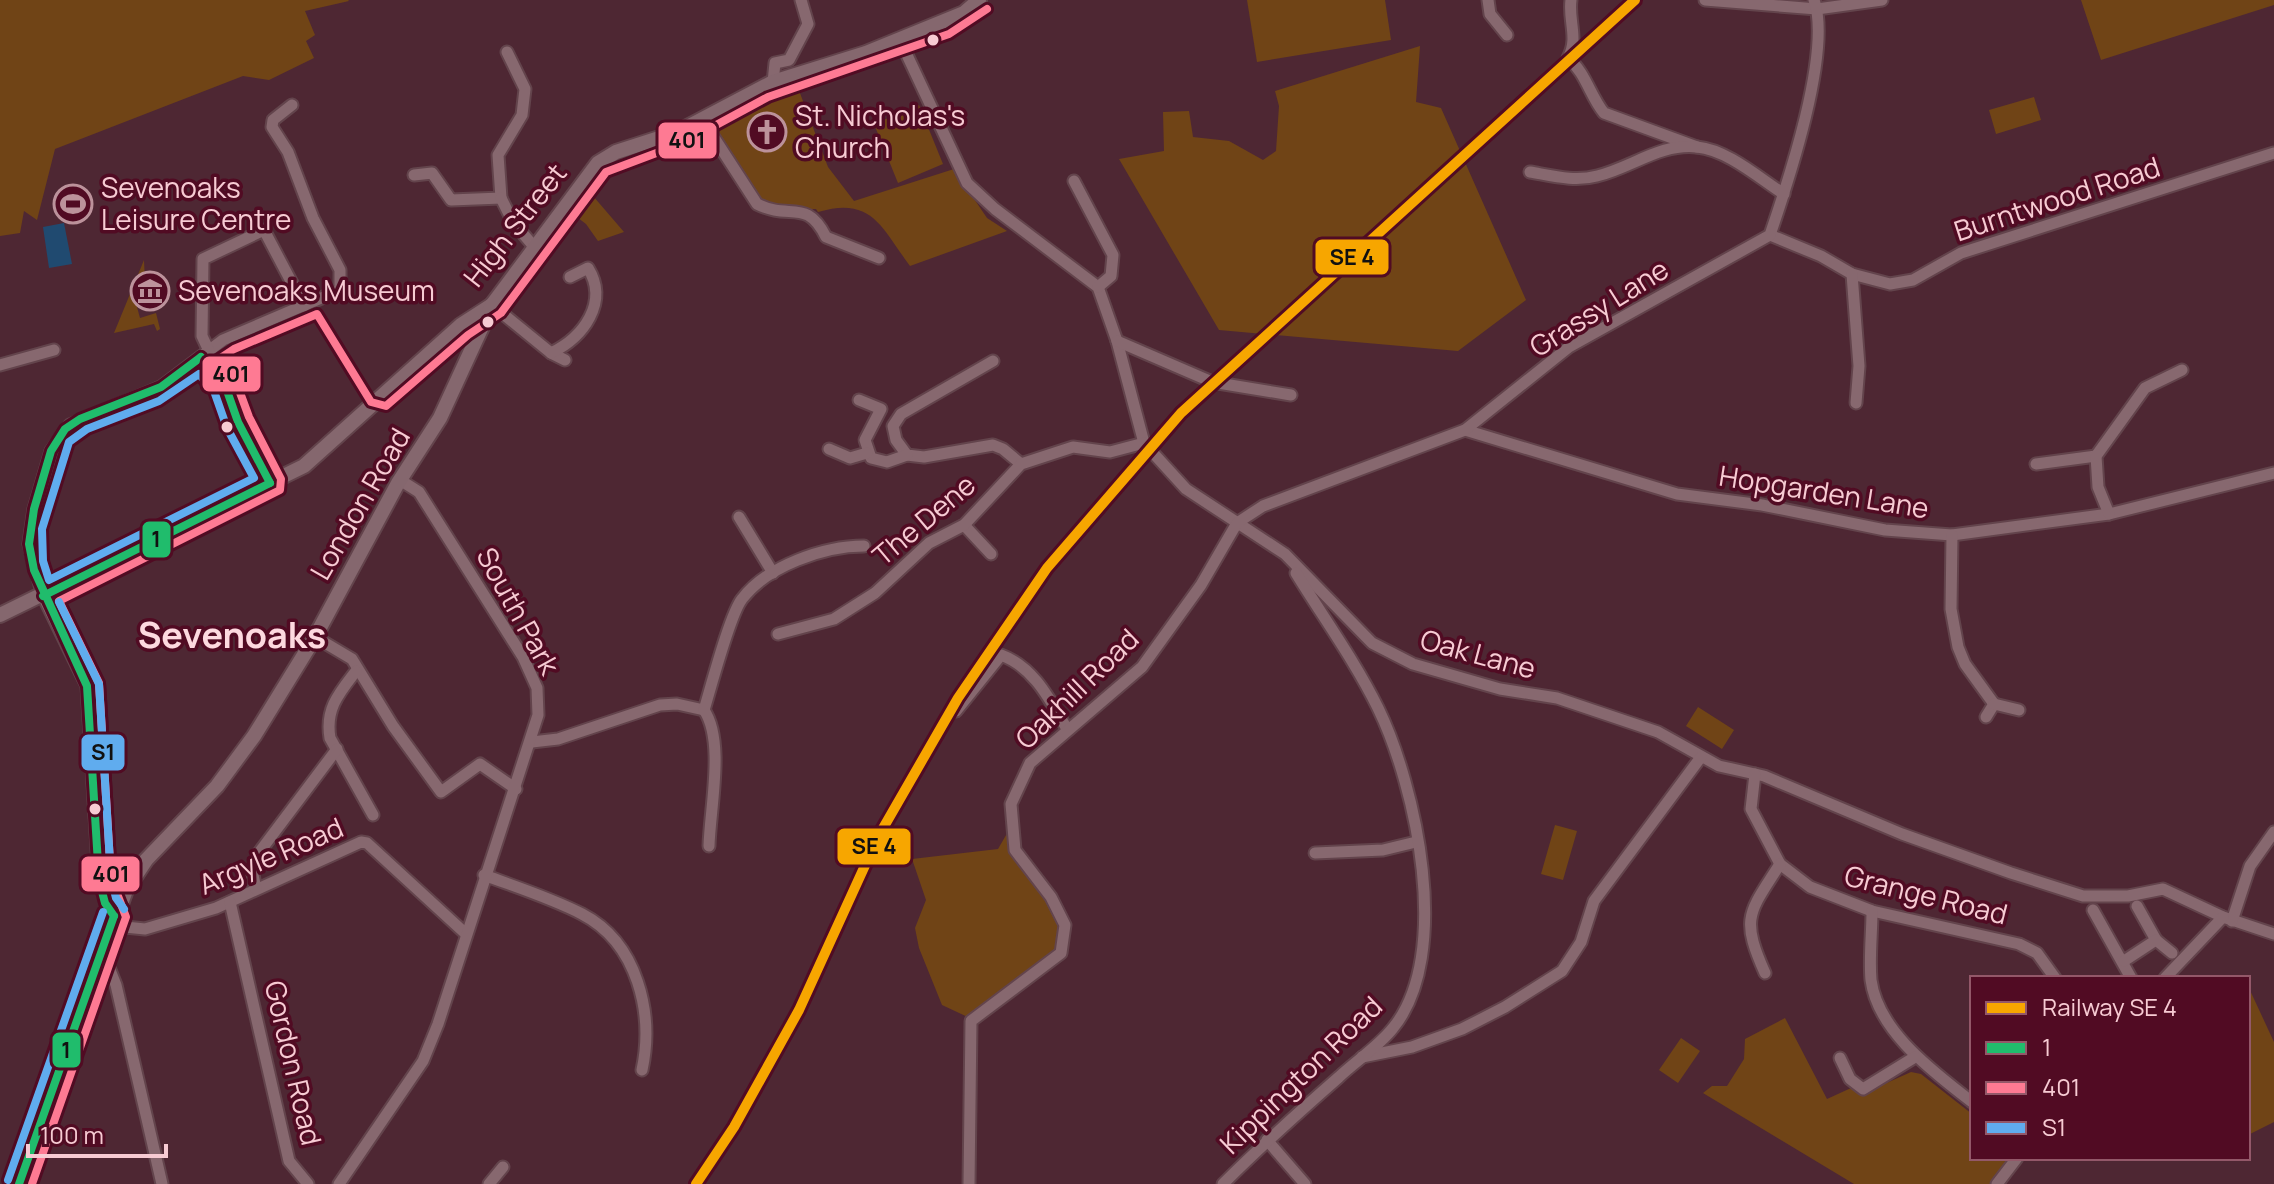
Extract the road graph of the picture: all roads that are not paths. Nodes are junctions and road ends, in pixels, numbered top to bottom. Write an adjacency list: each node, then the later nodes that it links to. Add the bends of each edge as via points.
1 (801, 0): 11 (street, via 808,24 789,60 775,63)
2 (979, 0): 9 (main road, High Street, via 964,13)
3 (1488, 0): 8 (street, via 1490,14)
4 (1571, 0): 14 (street, via 1574,46 1568,58 1604,113)
5 (1705, 0): 7 (street)
6 (1882, 0): 7 (street)
7 (1815, 5): 19 (street, via 1821,34)
8 (1507, 35)
9 (900, 40): 11 (main road, High Street); 26 (street, via 967,183)
10 (507, 52): 20 (street, via 525,89 522,115 498,155)
11 (773, 82): 13 (main road, High Street)
12 (292, 105): 28 (street, via 272,127 340,270 340,290)
13 (702, 119): 22 (main road, High Street, via 598,163); 23 (street, via 757,204 771,212 803,211 816,217 826,237)
14 (1698, 147): 16 (street, via 1651,154 1584,179); 19 (street, via 1733,161)
15 (2274, 153): 24 (street, Burntwood Road, via 1961,253 1913,280 1890,284)
16 (1530, 172)
17 (414, 175): 20 (street, via 432,173 451,200)
18 (1074, 181): 26 (street, via 1113,255 1115,268)
19 (1784, 194): 21 (street)
20 (501, 198): 22 (street)
21 (1770, 235): 24 (street, Burntwood Road); 44 (street, Grassy Lane, via 1569,347)
22 (536, 249): 27 (main road, High Street)
23 (879, 258)
24 (1852, 274): 43 (street, via 1859,366)
25 (570, 277): 33 (street, via 588,268 598,303 569,344)
26 (1098, 287): 31 (street, Oak Lane)
27 (492, 305): 29 (main road, High Street); 30 (main road, London Road); 33 (street)
28 (304, 306): 34 (street, via 228,338); 34 (street, via 264,230 203,259)
29 (461, 325): 30 (main road); 63 (main road, High Street, via 304,466)
30 (478, 335): 53 (main road, London Road, via 440,418)
31 (1117, 341): 41 (street, via 1212,382); 45 (street, Oak Lane)
32 (54, 350): 37 (street)
33 (551, 353): 35 (street)
34 (205, 354): 63 (street, via 161,387 80,419 57,438 30,533)
35 (565, 360)
36 (993, 361): 38 (street)
37 (0, 365)
38 (982, 367): 40 (street); 48 (street, via 901,414 893,426)
39 (2182, 370): 49 (street, via 2145,388)
40 (988, 378)
41 (1291, 395)
42 (859, 400): 47 (street, via 881,409 866,435)
43 (1856, 403)
44 (1465, 430): 56 (street, Grassy Lane, via 1263,506); 58 (street, Hopgarden Lane, via 1677,494 1885,530)
45 (1144, 443): 50 (street, The Dene, via 1110,452 1073,447); 56 (street, Oak Lane, via 1186,489)
46 (829, 449): 47 (street, via 850,458)
47 (867, 453): 48 (street, via 887,462)
48 (907, 455): 50 (street, via 993,445)
49 (2096, 456): 51 (street); 54 (street, via 2098,487)
50 (1021, 464): 57 (street, The Dene)
51 (2036, 464)
52 (2274, 473): 54 (street, Hopgarden Lane)
53 (400, 480): 66 (main road, London Road); 74 (street, South Park, via 419,492 534,679 538,715)
54 (2109, 514): 58 (street, Hopgarden Lane)
55 (739, 517): 62 (street)
56 (1237, 523): 61 (street, Oak Lane); 73 (street, Oakhill Road, via 1201,585 1142,667)
57 (964, 525): 60 (street); 65 (street, The Dene, via 936,538 875,593 827,623)
58 (1952, 535): 68 (street, via 1951,609 1958,647)
59 (864, 546): 62 (street, via 812,555)
60 (982, 552)
61 (1285, 554): 76 (street, Oak Lane, via 1372,643 1413,664 1500,689 1557,698 1658,732); 81 (street, Kippington Road, via 1377,707 1397,754)
62 (773, 573): 69 (street, via 741,600)
63 (43, 596): 64 (main road, High Street); 84 (street, via 87,686)
64 (0, 615)
65 (778, 634)
66 (315, 637): 67 (street, via 352,659); 86 (main road, London Road, via 240,758)
67 (356, 671): 75 (street, via 331,705 328,726); 78 (street, via 441,792 480,764)
68 (1994, 704): 70 (street); 72 (street)
69 (704, 710): 74 (street, via 660,705 558,739); 82 (street, via 713,724 715,744)
70 (2019, 710)
71 (956, 711): 73 (street, via 1001,655 1020,662)
72 (1986, 717)
73 (1067, 729): 118 (street, Oakhill Road, via 1030,763 1011,804 1015,850 1065,925 1061,953 971,1021)
74 (532, 742): 78 (street, South Park)
75 (337, 749): 79 (street); 88 (street, via 258,854)
76 (1701, 757): 77 (street, Oak Lane); 105 (street, via 1594,901 1581,942 1562,971 1462,1029)
77 (1755, 774): 85 (street, Grange Road, via 1751,809); 94 (street, Oak Lane, via 1902,834 2083,896 2163,889)
78 (516, 789): 87 (street, South Park)
79 (373, 815)
80 (2274, 832): 94 (street, via 2250,866)
81 (1416, 842): 83 (street, via 1383,850); 105 (street, Kippington Road, via 1425,926 1417,984 1393,1029)
82 (709, 846)
83 (1315, 853)
84 (100, 857): 86 (street, via 114,878); 93 (street, via 102,891)
85 (1780, 864): 92 (street, Grange Road, via 1810,887); 101 (street, via 1750,912 1750,938)
86 (139, 870): 93 (main road, London Road)
87 (484, 875): 95 (street, South Park); 108 (street, via 584,915 621,951 646,1010 648,1041)
88 (256, 889): 89 (street, Argyle Road); 95 (street, Argyle Road, via 354,844 367,843)
89 (230, 902): 93 (street, Argyle Road, via 140,930 125,927); 115 (street, Gordon Road, via 289,1161)
90 (2137, 906): 97 (street)
91 (2093, 910): 99 (street)
92 (1872, 911): 102 (street, Grange Road, via 2019,944 2037,953); 106 (street, via 1871,982 1890,1025)
93 (114, 916): 100 (main road, London Road)
94 (2228, 919): 96 (street, Oak Lane); 104 (street)
95 (466, 934): 116 (street, South Park, via 423,1061)
96 (2274, 934)
97 (2156, 940): 98 (street); 99 (street)
98 (2172, 953)
99 (2124, 961): 103 (street)
100 (98, 962): 113 (main road, London Road); 114 (street, via 113,976)
101 (1765, 973)
102 (2054, 976)
103 (2130, 976)
104 (2167, 976)
105 (1361, 1057): 110 (street, Kippington Road)
106 (1915, 1057): 107 (street, via 1863,1089 1850,1079); 109 (street)
107 (1840, 1058)
108 (642, 1070)
109 (1970, 1100)
110 (1267, 1140): 119 (street, Kippington Road); 120 (street)
111 (2015, 1160): 121 (street)
112 (503, 1167): 117 (street)
113 (19, 1184)
114 (162, 1184)
115 (308, 1184)
116 (339, 1184)
117 (489, 1184)
118 (969, 1184)
119 (1223, 1184)
120 (1305, 1184)
121 (1997, 1184)

